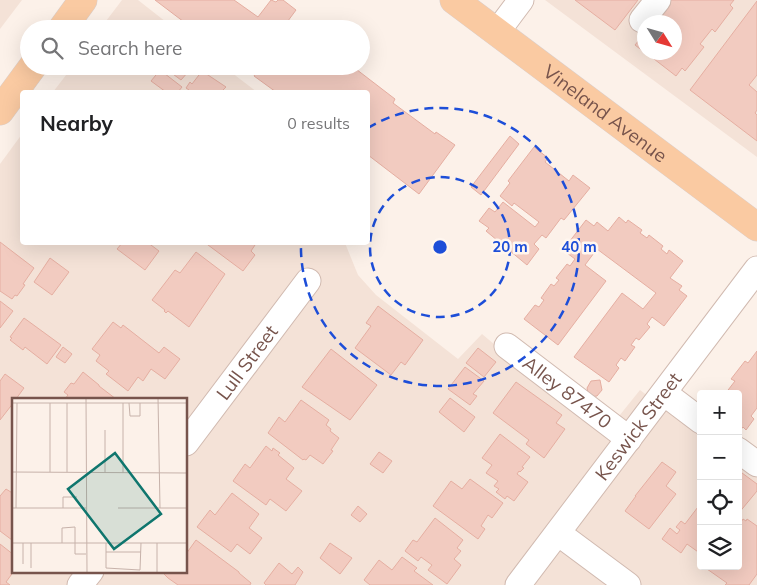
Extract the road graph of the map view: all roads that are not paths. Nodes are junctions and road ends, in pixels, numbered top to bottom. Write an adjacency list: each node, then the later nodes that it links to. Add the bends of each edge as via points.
1 (83, 0): 6 (main road)
2 (454, 0): 7 (main road, Vineland Avenue)
3 (521, 0): 7 (street)
4 (658, 0): 5 (street)
5 (646, 15)
6 (69, 20)
7 (497, 32): 10 (main road, Vineland Avenue)
8 (27, 75): 9 (main road)
9 (0, 111)
10 (757, 227)
11 (757, 269): 14 (street, Keswick Street)
12 (308, 281): 17 (street, Lull Street)
13 (507, 346): 16 (street, Alley 87470)
14 (664, 393): 15 (street); 16 (street, Keswick Street)
15 (697, 418)
16 (629, 439): 20 (street, Keswick Street)
17 (188, 440)
18 (742, 453): 19 (street)
19 (757, 464)
20 (558, 532): 23 (street, Keswick Street); 24 (street)
21 (90, 572): 22 (street)
22 (80, 585)
23 (518, 585)
24 (628, 585)

